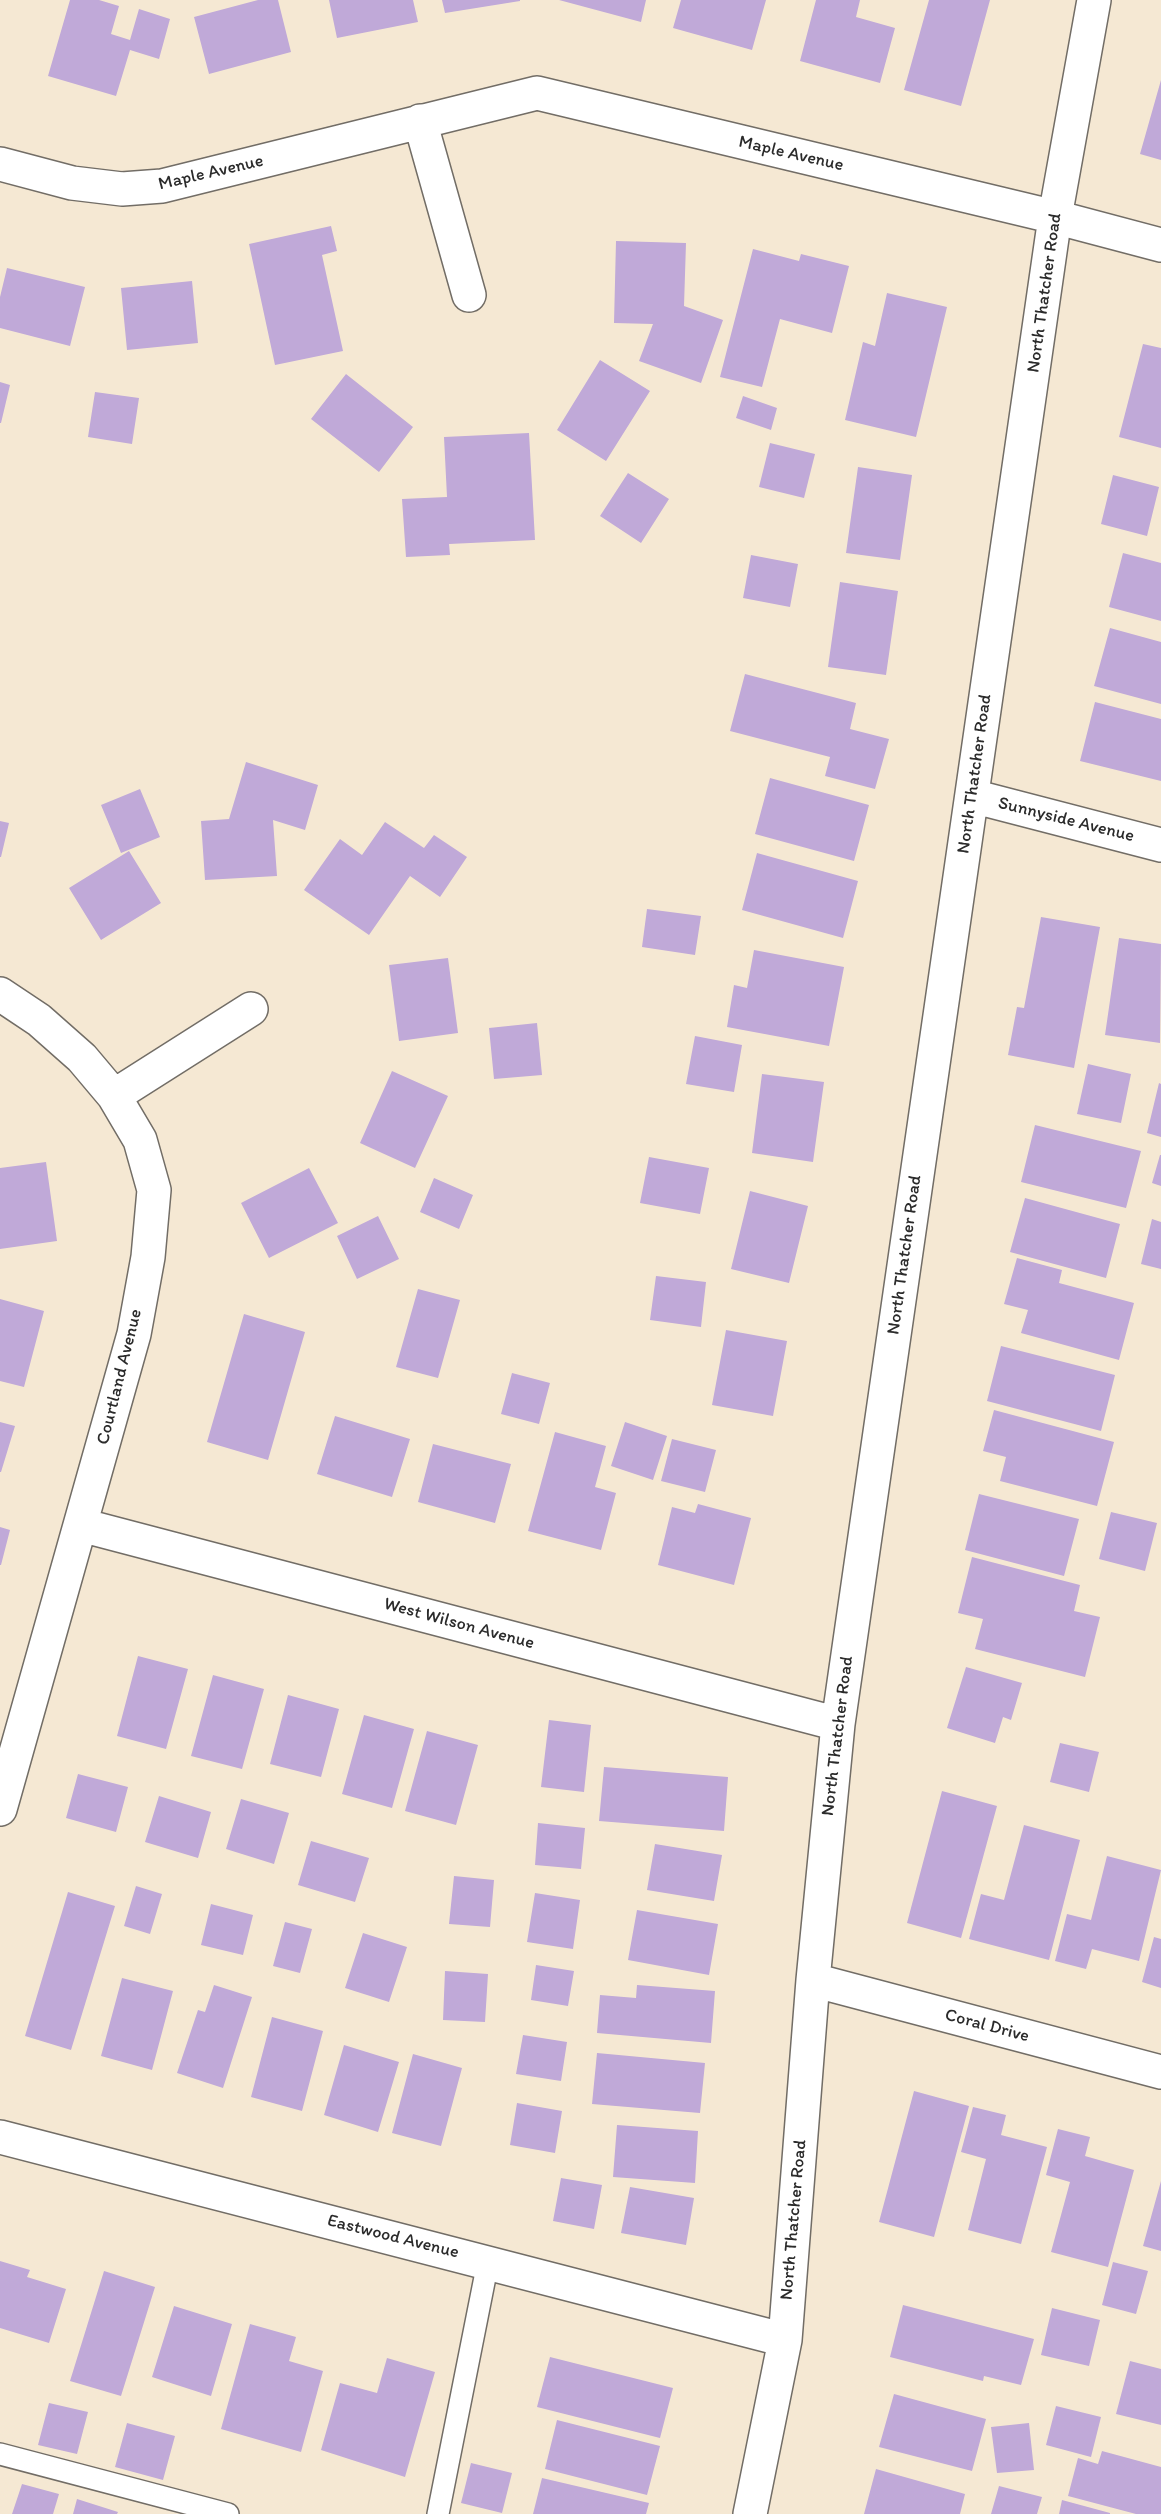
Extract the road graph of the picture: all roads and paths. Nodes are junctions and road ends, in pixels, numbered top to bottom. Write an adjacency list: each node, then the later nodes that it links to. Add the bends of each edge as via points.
1 (1095, 0): 4 (street, North Thatcher Road)
2 (420, 121): 3 (street, Maple Avenue, via 162,186 122,189 72,183); 4 (street, Maple Avenue, via 537,93); 6 (street)
3 (0, 164)
4 (1055, 217): 5 (street, Maple Avenue); 7 (street, North Thatcher Road)
5 (1161, 245)
6 (469, 296)
7 (972, 796): 8 (street, Sunnyside Avenue); 13 (street, North Thatcher Road)
8 (1161, 845)
9 (0, 994): 11 (street, Courtland Avenue, via 39,1020 82,1058)
10 (251, 1009): 11 (street)
11 (114, 1096): 12 (street, Courtland Avenue, via 140,1140 154,1190 148,1257 134,1334)
12 (81, 1525): 13 (street, West Wilson Avenue); 14 (street, Courtland Avenue)
13 (838, 1724): 15 (street, North Thatcher Road)
14 (2, 1796)
15 (813, 1980): 16 (street, Coral Drive); 19 (street, North Thatcher Road)
16 (1161, 2072)
17 (0, 2137): 18 (street, Eastwood Avenue)
18 (488, 2262): 19 (street, Eastwood Avenue); 22 (lane)
19 (785, 2340): 23 (street, North Thatcher Road)
20 (0, 2454): 21 (lane)
21 (228, 2514)
22 (438, 2514)
23 (750, 2514)

